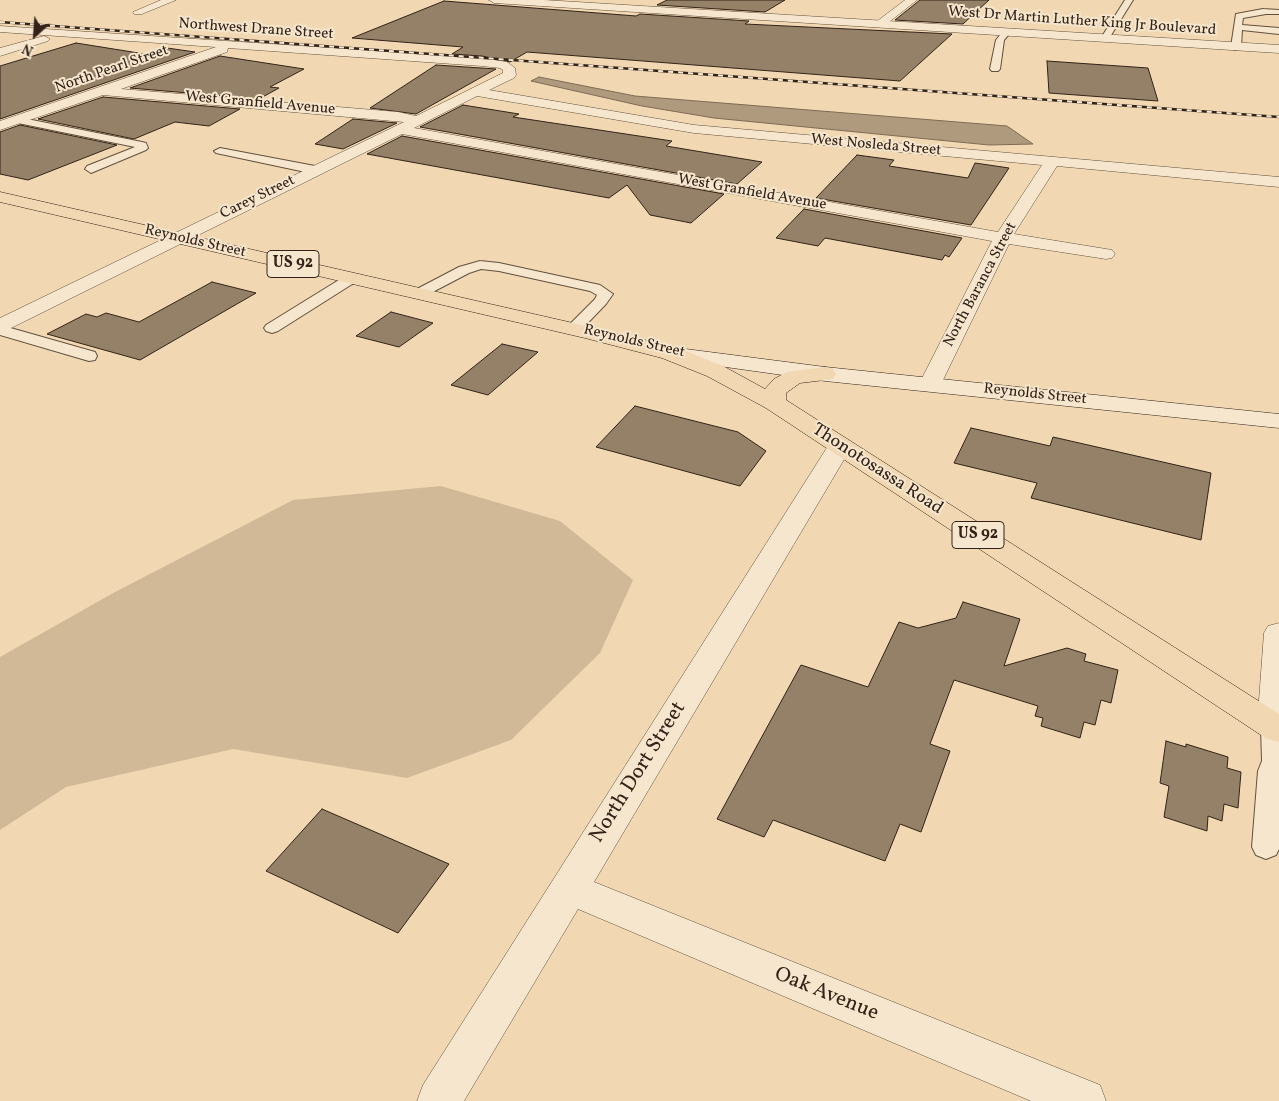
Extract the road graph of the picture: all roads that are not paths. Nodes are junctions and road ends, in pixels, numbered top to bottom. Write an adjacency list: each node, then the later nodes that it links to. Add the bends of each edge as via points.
1 (171, 0): 7 (street)
2 (494, 0): 9 (street, West Dr Martin Luther King Jr Boulevard)
3 (912, 0): 9 (street)
4 (1129, 0): 15 (lane)
5 (1265, 0): 6 (lane)
6 (1263, 10): 8 (lane); 10 (lane, via 1239,16)
7 (138, 12)
8 (1279, 12)
9 (880, 24): 13 (street, West Dr Martin Luther King Jr Boulevard)
10 (1238, 27): 12 (lane); 17 (lane)
11 (0, 29): 14 (street, Northwest Drane Street)
12 (1279, 31)
13 (1007, 32): 15 (street, West Dr Martin Luther King Jr Boulevard); 21 (lane, via 1000,40)
14 (62, 33): 16 (street, Northwest Drane Street); 19 (street)
15 (1105, 38): 17 (street, West Dr Martin Luther King Jr Boulevard)
16 (235, 45): 20 (street, Northwest Drane Street, via 482,62); 22 (street, North Pearl Street)
17 (1236, 47): 18 (street, West Dr Martin Luther King Jr Boulevard)
18 (1279, 49)
19 (0, 52)
20 (509, 68): 23 (street, Carey Street, via 510,75)
21 (995, 69)
22 (103, 91): 24 (street, North Pearl Street); 25 (street, West Granfield Avenue)
23 (474, 92): 25 (street, Carey Street); 29 (street, West Nosleda Street, via 694,129)
24 (17, 120): 26 (street, North Pearl Street); 30 (lane, via 142,145 142,148)
25 (416, 120): 27 (street, Carey Street)
26 (0, 126)
27 (398, 129): 31 (street, Carey Street); 35 (street, West Granfield Avenue)
28 (220, 151): 31 (lane)
29 (1052, 162): 32 (street, West Nosleda Street); 35 (street, North Baranca Street)
30 (91, 169)
31 (315, 170): 34 (street, Carey Street)
32 (1279, 182)
33 (0, 197): 34 (main road, Reynolds Street / US 92)
34 (178, 238): 37 (main road, Reynolds Street / US 92); 39 (street, Carey Street)
35 (1003, 238): 36 (street, West Granfield Avenue); 46 (street, North Baranca Street)
36 (1106, 254)
37 (352, 278): 38 (main road, Reynolds Street / US 92); 40 (lane)
38 (420, 294): 41 (main road, Reynolds Street / US 92); 41 (lane, via 464,270 480,266 499,267 595,288 605,294)
39 (0, 326)
40 (272, 328)
41 (573, 329): 43 (main road, Reynolds Street / US 92)
42 (0, 330): 44 (lane)
43 (670, 353): 45 (street, Reynolds Street); 47 (main road, Thonotosassa Road / US 92, via 733,379)
44 (89, 356)
45 (825, 374): 46 (street, Reynolds Street); 47 (main road, via 795,377 782,384 775,391)
46 (930, 384): 48 (street, Reynolds Street)
47 (774, 403): 49 (main road, Thonotosassa Road / US 92)
48 (1279, 421)
49 (840, 446): 51 (main road, Thonotosassa Road / US 92); 53 (street, North Dort Street)
50 (1279, 632): 51 (street)
51 (1277, 728): 52 (lane)
52 (1266, 846)
53 (568, 888): 54 (street, North Dort Street); 55 (street, Oak Avenue)
54 (438, 1101)
55 (1084, 1101)

